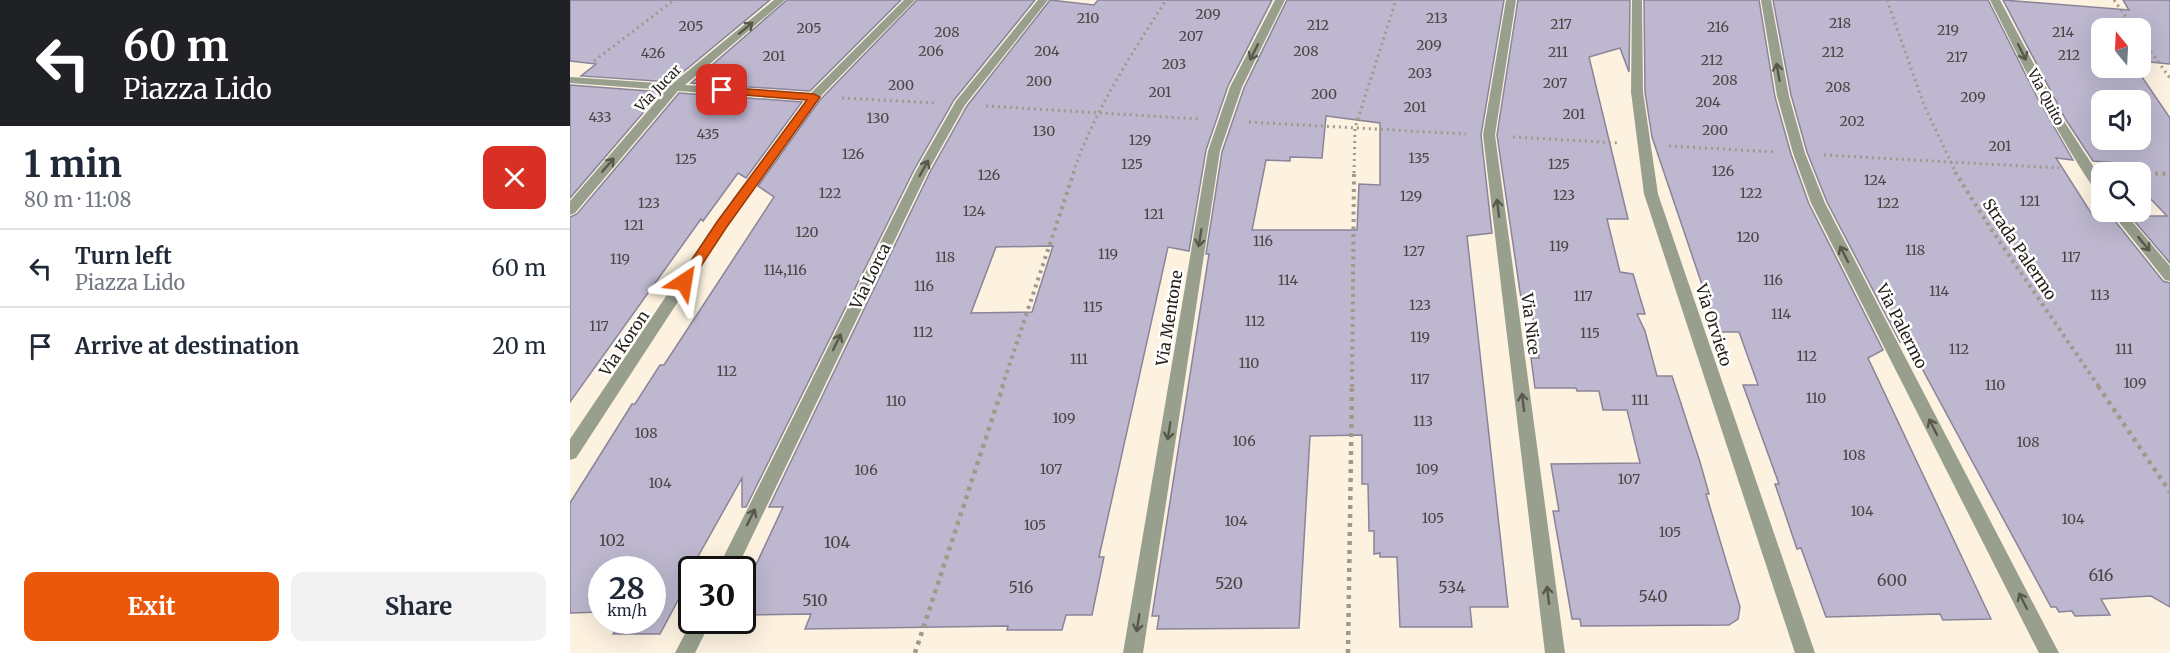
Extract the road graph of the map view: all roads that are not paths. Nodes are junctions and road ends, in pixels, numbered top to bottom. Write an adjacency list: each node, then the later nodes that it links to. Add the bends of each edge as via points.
1 (780, 0): 10 (street, Via Jucar, one-way to 1)
2 (910, 0): 11 (street, Via Koron)
3 (1042, 0): 17 (street, Via Lorca, one-way to 3, via 922,171 960,104)
4 (1280, 0): 20 (street, Via Mentone, one-way to 20, via 1236,87 1214,152)
5 (1511, 0): 21 (street, Via Nice, one-way to 5, via 1489,135)
6 (1637, 0): 22 (street, Via Orvieto, via 1637,92 1652,194)
7 (1766, 0): 23 (street, Via Palermo, one-way to 7, via 1818,203 1798,153 1783,96)
8 (1995, 0): 12 (street, Via Quito, one-way to 12)
9 (570, 80): 10 (street)
10 (675, 87): 11 (street); 13 (street, Via Jucar, one-way to 10)
11 (814, 97): 16 (street, Via Koron, via 721,225)
12 (2091, 176)
13 (570, 210)
14 (2125, 222): 15 (street, one-way to 15)
15 (2170, 276)
16 (570, 453)
17 (733, 556)
18 (694, 634): 19 (street)
19 (685, 653)
20 (1133, 653)
21 (1555, 653)
22 (1805, 653)
23 (2049, 653)

